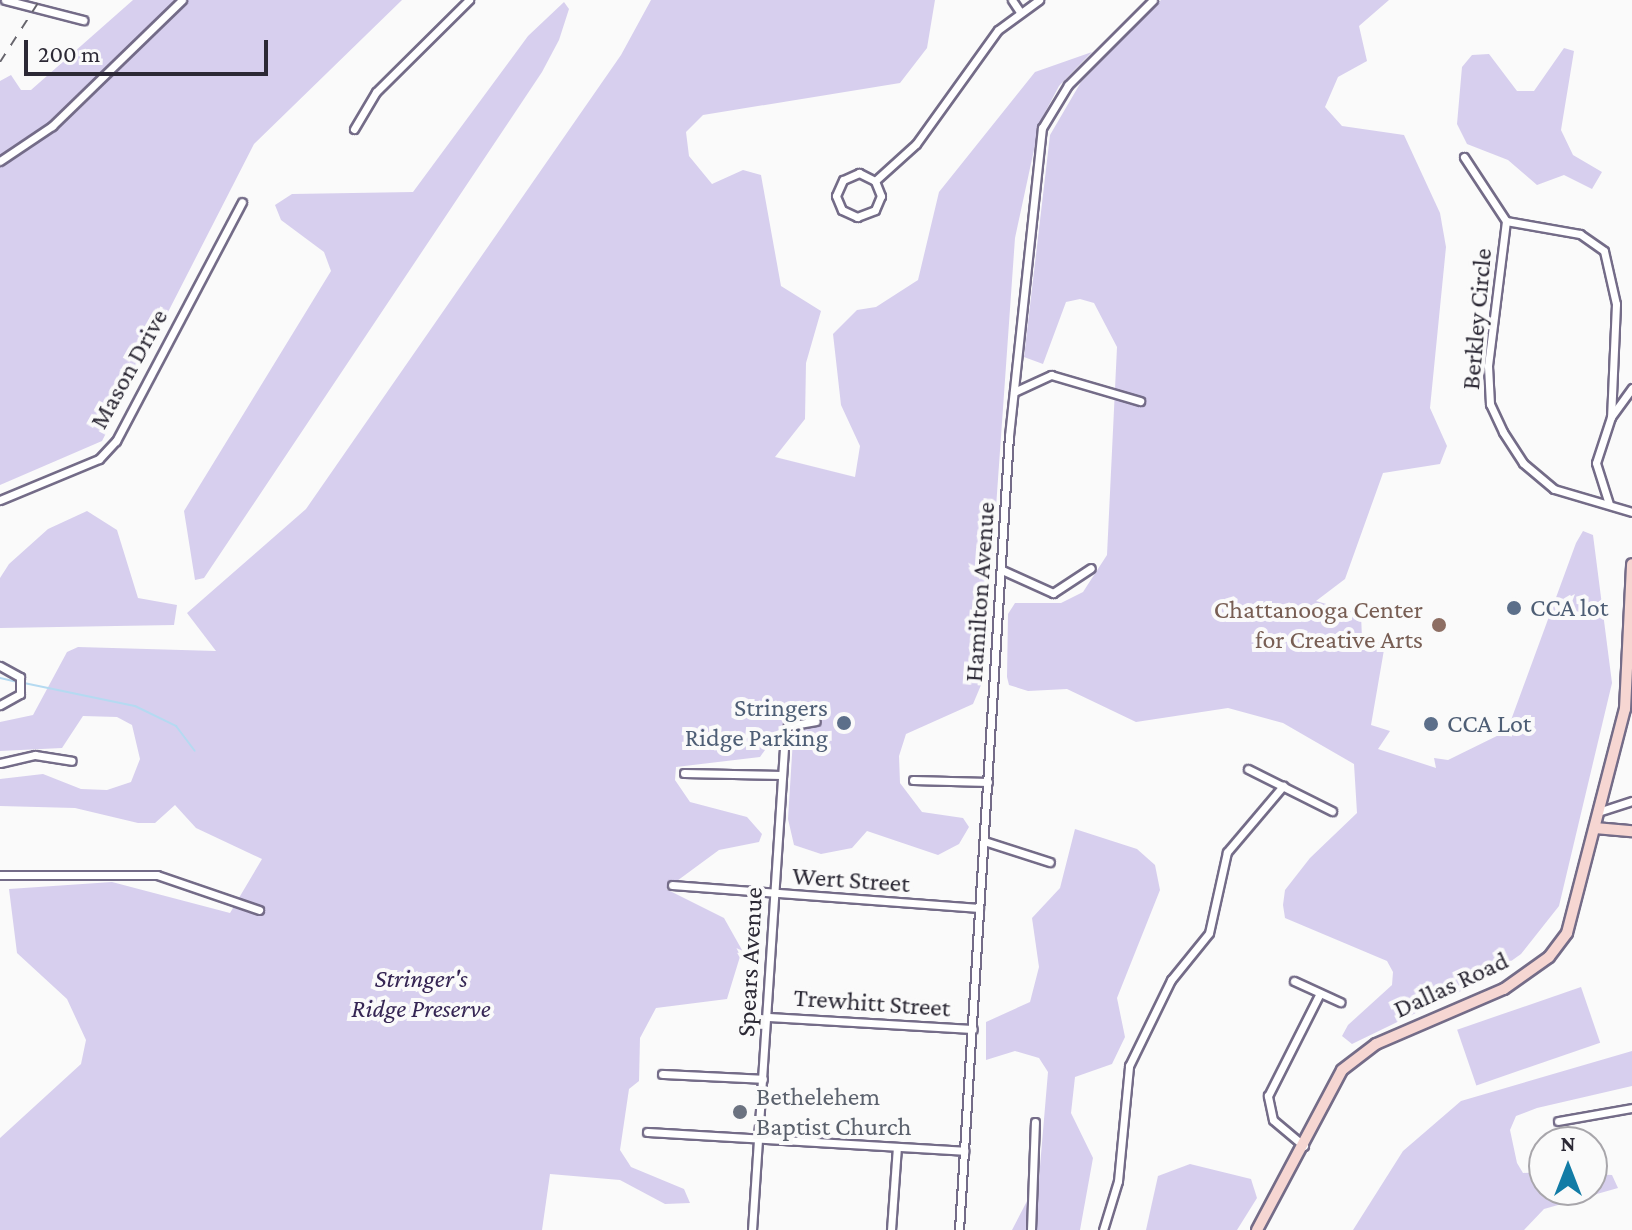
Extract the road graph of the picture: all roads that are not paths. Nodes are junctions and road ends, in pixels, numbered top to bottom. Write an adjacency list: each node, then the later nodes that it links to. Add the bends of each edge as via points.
1 (5, 0): 8 (street)
2 (182, 0): 11 (street, via 52,126)
3 (469, 0): 9 (street, via 376,92)
4 (1012, 0): 7 (street)
5 (1039, 0): 7 (street)
6 (1153, 0): 16 (street, Hamilton Avenue, via 1068,85 1042,128)
7 (1020, 12): 12 (street, via 989,41 916,144)
8 (83, 20)
9 (354, 129)
10 (1464, 157): 14 (street, Berkley Circle)
11 (0, 161)
12 (875, 181): 12 (street, via 881,199 873,213 854,217 842,210 836,194 845,178 859,173)
13 (242, 202): 19 (street, Mason Drive, via 116,441 99,459)
14 (1506, 221): 18 (street, via 1580,234 1604,251 1616,304); 20 (street, Berkley Circle, via 1490,404 1533,472 1554,489)
15 (1632, 388): 18 (street)
16 (1014, 392): 17 (street, via 1051,375); 24 (street, Hamilton Avenue)
17 (1140, 401)
18 (1611, 417): 20 (street, via 1596,463)
19 (0, 500)
20 (1609, 504): 21 (street, Berkley Circle)
21 (1632, 512)
22 (1632, 564): 38 (street, Dallas Road, via 1625,709)
23 (1091, 568): 24 (street, via 1053,593)
24 (1002, 570): 34 (street, Hamilton Avenue)
25 (0, 666): 26 (street, via 20,677 20,694)
26 (0, 705)
27 (816, 721): 32 (street, Spears Avenue, via 788,726)
28 (72, 761): 29 (street, via 35,755)
29 (0, 763)
30 (1248, 769): 35 (street)
31 (684, 773): 32 (street)
32 (782, 775): 45 (street, Spears Avenue)
33 (913, 780): 34 (street)
34 (988, 782): 41 (street, Hamilton Avenue)
35 (1283, 786): 37 (street); 67 (street, via 1227,852 1209,933 1171,980 1129,1066 1118,1181)
36 (1632, 801): 38 (street)
37 (1332, 811)
38 (1598, 812): 39 (street, Dallas Road)
39 (1595, 828): 40 (street); 60 (street, Dallas Road, via 1578,912 1549,957 1504,989 1356,1057 1333,1083)
40 (1632, 831)
41 (984, 841): 42 (street); 46 (street, Hamilton Avenue)
42 (1050, 862)
43 (0, 875): 47 (street, via 157,875)
44 (672, 885): 45 (street, Wert Street)
45 (774, 895): 46 (street, Wert Street); 51 (street, Spears Avenue)
46 (979, 908): 52 (street, Hamilton Avenue)
47 (259, 910)
48 (1294, 981): 49 (street)
49 (1320, 993): 50 (street); 60 (street, via 1268,1096 1273,1120)
50 (1340, 1002)
51 (768, 1017): 52 (street, Trewhitt Street); 54 (street, Spears Avenue)
52 (973, 1029): 62 (street, Hamilton Avenue)
53 (662, 1074): 54 (street)
54 (763, 1079): 59 (street, Spears Avenue)
55 (1632, 1108): 56 (street)
56 (1558, 1121)
57 (1035, 1122): 66 (street)
58 (647, 1132): 59 (street)
59 (759, 1138): 61 (street); 63 (street, Spears Avenue)
60 (1304, 1146): 68 (street, Dallas Road)
61 (897, 1147): 62 (street); 64 (street)
62 (964, 1151): 65 (street, Hamilton Avenue)
63 (752, 1230)
64 (891, 1230)
65 (959, 1230)
66 (1031, 1230)
67 (1103, 1230)
68 (1257, 1230)

